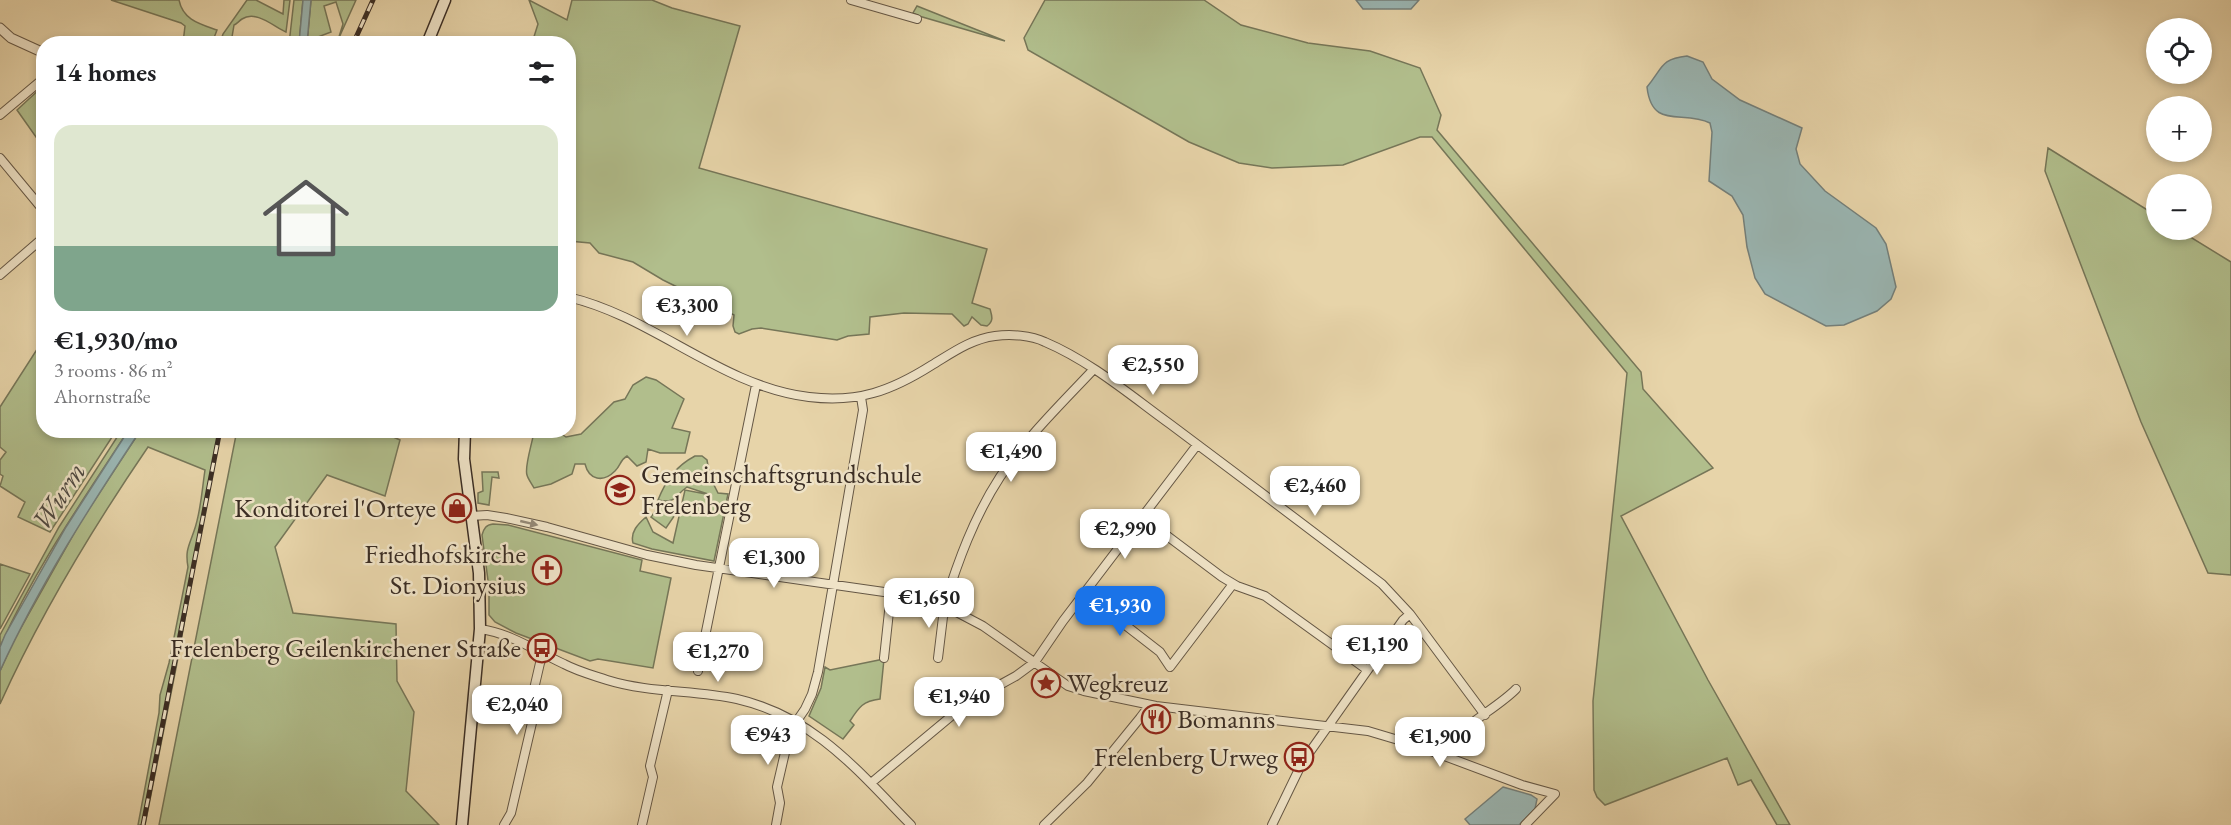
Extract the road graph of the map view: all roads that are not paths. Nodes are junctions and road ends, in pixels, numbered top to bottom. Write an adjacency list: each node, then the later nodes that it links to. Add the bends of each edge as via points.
1 (445, 0): 5 (main road)
2 (851, 0): 3 (street)
3 (917, 19)
4 (0, 28): 6 (street)
5 (430, 36)
6 (36, 49)
7 (36, 85): 8 (street)
8 (0, 115)
9 (0, 158): 10 (street)
10 (36, 201)
11 (36, 244): 12 (street)
12 (0, 274)
13 (576, 300): 15 (street, via 618,314)
14 (1093, 370): 16 (street, via 1043,341 993,336 958,348 893,387); 18 (street); 26 (street, via 1019,450 999,479 969,536)
15 (756, 385): 16 (street, via 809,397); 21 (street)
16 (861, 397): 23 (street, via 863,410)
17 (465, 438): 19 (main road)
18 (1197, 445): 20 (street); 27 (street, via 1383,584)
19 (471, 516): 21 (street, one-way to 21, via 506,518 647,555); 28 (main road, via 479,573)
20 (1142, 518): 22 (street); 24 (street)
21 (719, 569): 23 (street); 34 (street)
22 (1233, 584): 24 (street, via 1170,667 1160,652); 33 (street, via 1265,596)
23 (833, 585): 25 (street); 39 (street, via 815,684)
24 (1084, 593): 32 (street)
25 (891, 594): 26 (street); 30 (street)
26 (945, 607): 31 (street); 32 (street, via 983,626)
27 (1410, 614): 33 (street); 38 (street)
28 (480, 629): 29 (street); 43 (main road)
29 (544, 654): 36 (street, via 609,680); 44 (street, via 531,702 536,710 511,813)
30 (884, 658)
31 (938, 658)
32 (1035, 662): 37 (street, via 1068,686); 42 (street, via 967,703)
33 (1366, 669): 40 (street)
34 (698, 671)
35 (1516, 689): 38 (street)
36 (668, 690): 39 (street, via 737,699); 45 (street, via 650,766 653,777)
37 (1147, 704): 40 (street); 48 (street, via 1087,783)
38 (1485, 715): 41 (street, via 1445,747)
39 (797, 722): 42 (street, via 814,731); 46 (street, via 789,731 777,787 780,804)
40 (1328, 725): 41 (street, via 1368,731); 49 (street, via 1292,781)
41 (1442, 755): 50 (street, via 1555,794)
42 (872, 783): 47 (street)
43 (462, 825)
44 (504, 825)
45 (642, 825)
46 (776, 825)
47 (911, 825)
48 (1044, 825)
49 (1272, 825)
50 (1525, 825)

